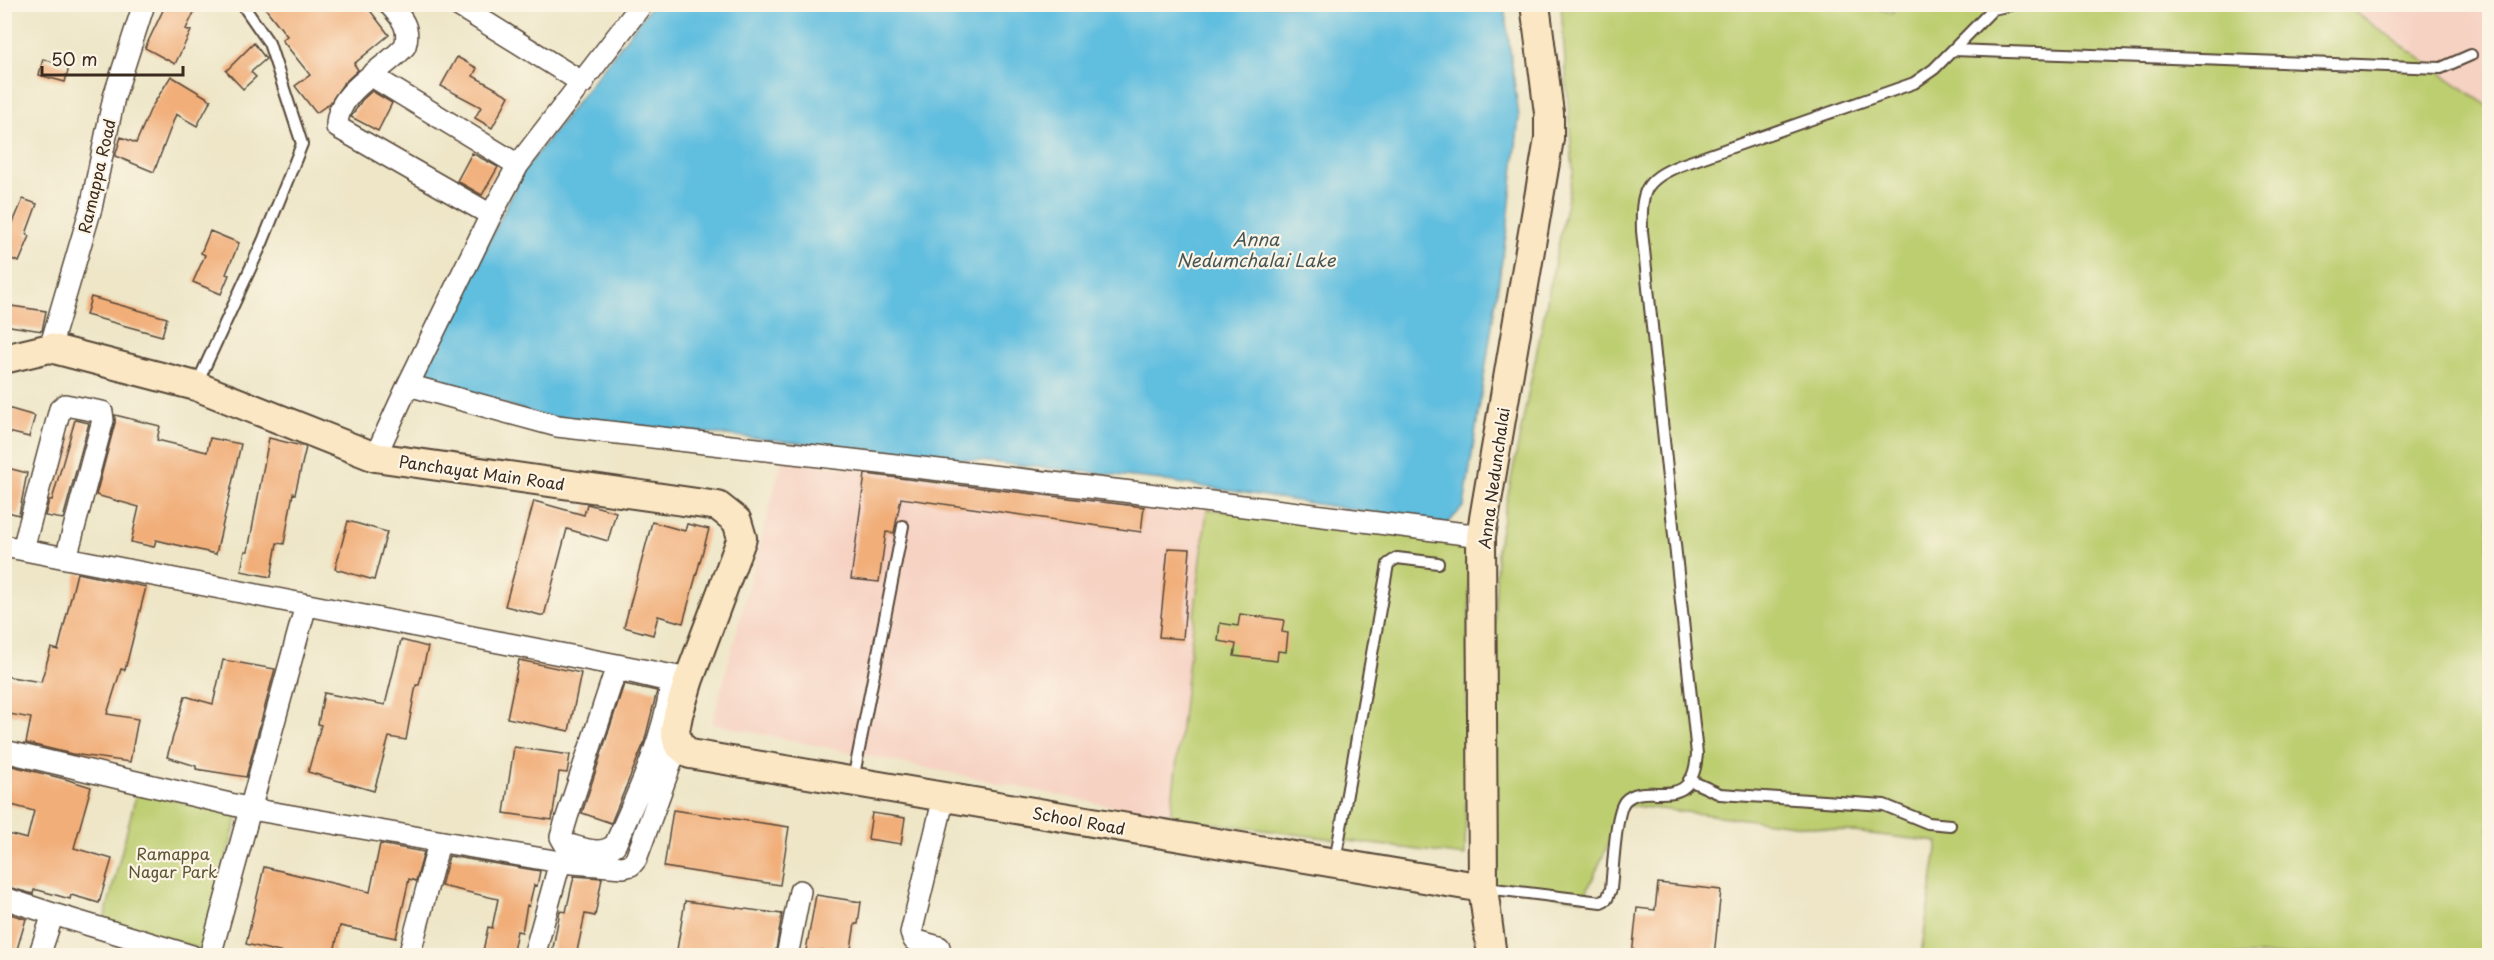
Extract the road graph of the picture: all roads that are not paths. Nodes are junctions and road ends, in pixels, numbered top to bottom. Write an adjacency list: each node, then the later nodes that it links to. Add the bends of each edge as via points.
1 (144, 4): 14 (street, Ramappa Road, via 114,97 91,208)
2 (242, 4): 17 (lane, via 269,43 302,144 263,242)
3 (390, 4): 10 (street, via 404,21 408,38 400,53)
4 (456, 4): 11 (street)
5 (642, 4): 11 (street)
6 (1535, 4): 20 (street, Anna Nedunchalai, via 1549,113 1548,139)
7 (2015, 4): 8 (lane, via 1993,9)
8 (1954, 50): 9 (lane, via 2441,68); 28 (lane, via 1914,83 1673,168 1648,185 1643,195 1642,231 1697,754)
9 (2470, 55)
10 (372, 76): 12 (street); 13 (street, via 345,100 338,127)
11 (582, 82): 12 (street)
12 (518, 165): 13 (street)
13 (491, 215): 16 (street)
14 (50, 348): 15 (street, Panchayat Main Road); 17 (street, Panchayat Main Road)
15 (4, 359)
16 (408, 384): 18 (street); 20 (street, via 557,426)
17 (196, 386): 18 (street, Panchayat Main Road)
18 (375, 457): 25 (street, Panchayat Main Road, via 718,506 737,521 742,538)
19 (903, 526): 29 (lane)
20 (1481, 536): 36 (street, Anna Nedunchalai)
21 (14, 547): 22 (street); 22 (street, via 60,409 65,405 102,412)
22 (66, 558): 24 (street)
23 (1438, 563): 35 (lane, via 1397,558 1388,564)
24 (306, 605): 25 (street); 31 (street)
25 (689, 679): 27 (street, Panchayat Main Road)
26 (4, 751): 31 (street)
27 (666, 754): 27 (street, via 615,845 606,852 597,852 565,844 561,837 567,817 618,672 665,680 672,685); 29 (street, School Road, via 690,754); 34 (street, via 631,865)
28 (1689, 780): 32 (lane, via 1720,794 1884,805 1928,823); 36 (lane, via 1675,793 1638,794 1626,800 1619,815 1611,889 1601,902)
29 (853, 781): 30 (street, School Road)
30 (944, 797): 35 (street, School Road); 47 (street, via 911,933 914,940 939,947)
31 (251, 809): 33 (street); 43 (street)
32 (1950, 825)
33 (439, 843): 34 (street); 44 (street)
34 (560, 862): 45 (street)
35 (1335, 863): 36 (street, School Road)
36 (1483, 888): 48 (street, Anna Nedunchalai)
37 (800, 891): 46 (street)
38 (4, 898): 39 (street)
39 (54, 914): 40 (street); 41 (street)
40 (164, 951): 42 (street)
41 (39, 956)
42 (192, 956)
43 (210, 956)
44 (409, 956)
45 (534, 956)
46 (787, 956)
47 (941, 956)
48 (1492, 956)

